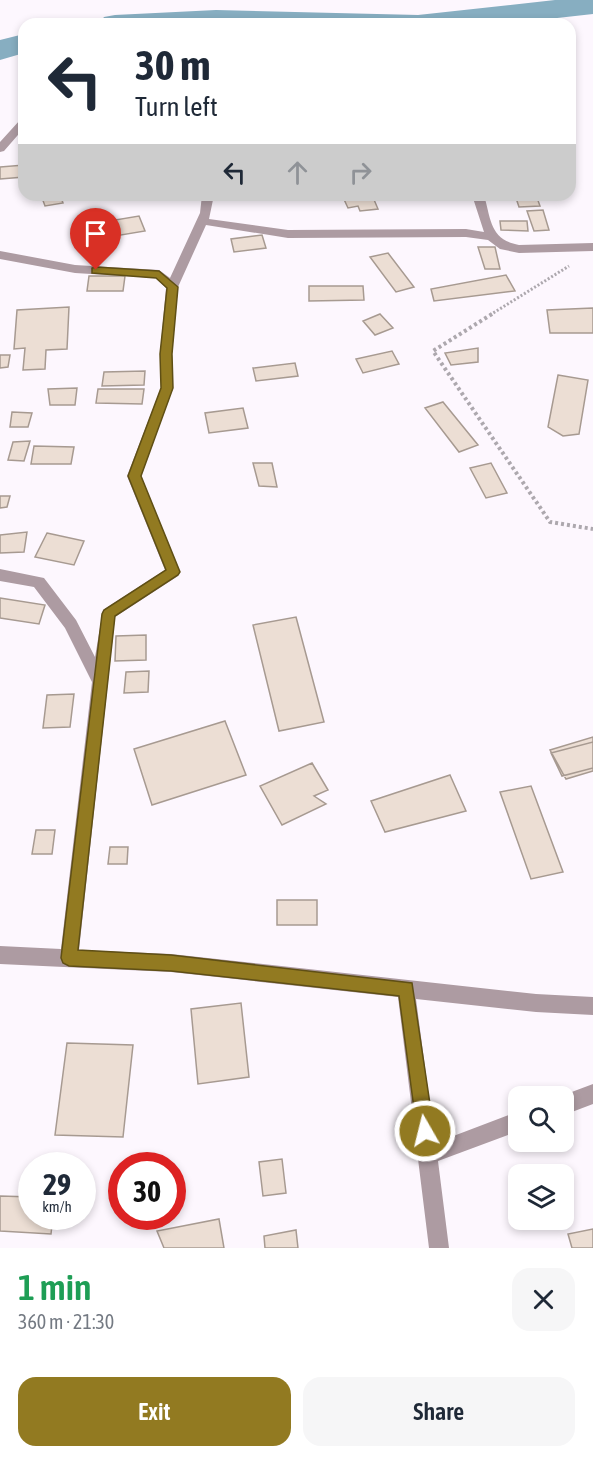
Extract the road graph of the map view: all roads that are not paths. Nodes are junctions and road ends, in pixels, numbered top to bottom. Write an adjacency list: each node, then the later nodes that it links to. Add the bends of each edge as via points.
1 (18, 129): 2 (street)
2 (0, 150)
3 (207, 201): 5 (street)
4 (480, 201): 6 (street)
5 (202, 221): 6 (street, via 288,234 466,233); 9 (street)
6 (491, 237): 7 (street, via 504,246 519,249)
7 (593, 247)
8 (0, 255): 9 (street, via 75,269 159,274)
9 (172, 287): 11 (street, via 167,388 135,476 173,572 108,614)
10 (0, 575): 11 (street, via 39,582 71,624)
11 (100, 682): 13 (street)
12 (0, 955): 13 (street)
13 (69, 958): 14 (street, via 171,963)
14 (406, 989): 15 (street); 19 (street)
15 (593, 1006)
16 (593, 1094): 17 (street)
17 (574, 1101)
18 (508, 1125): 19 (street)
19 (429, 1155): 20 (street)
20 (439, 1248)

